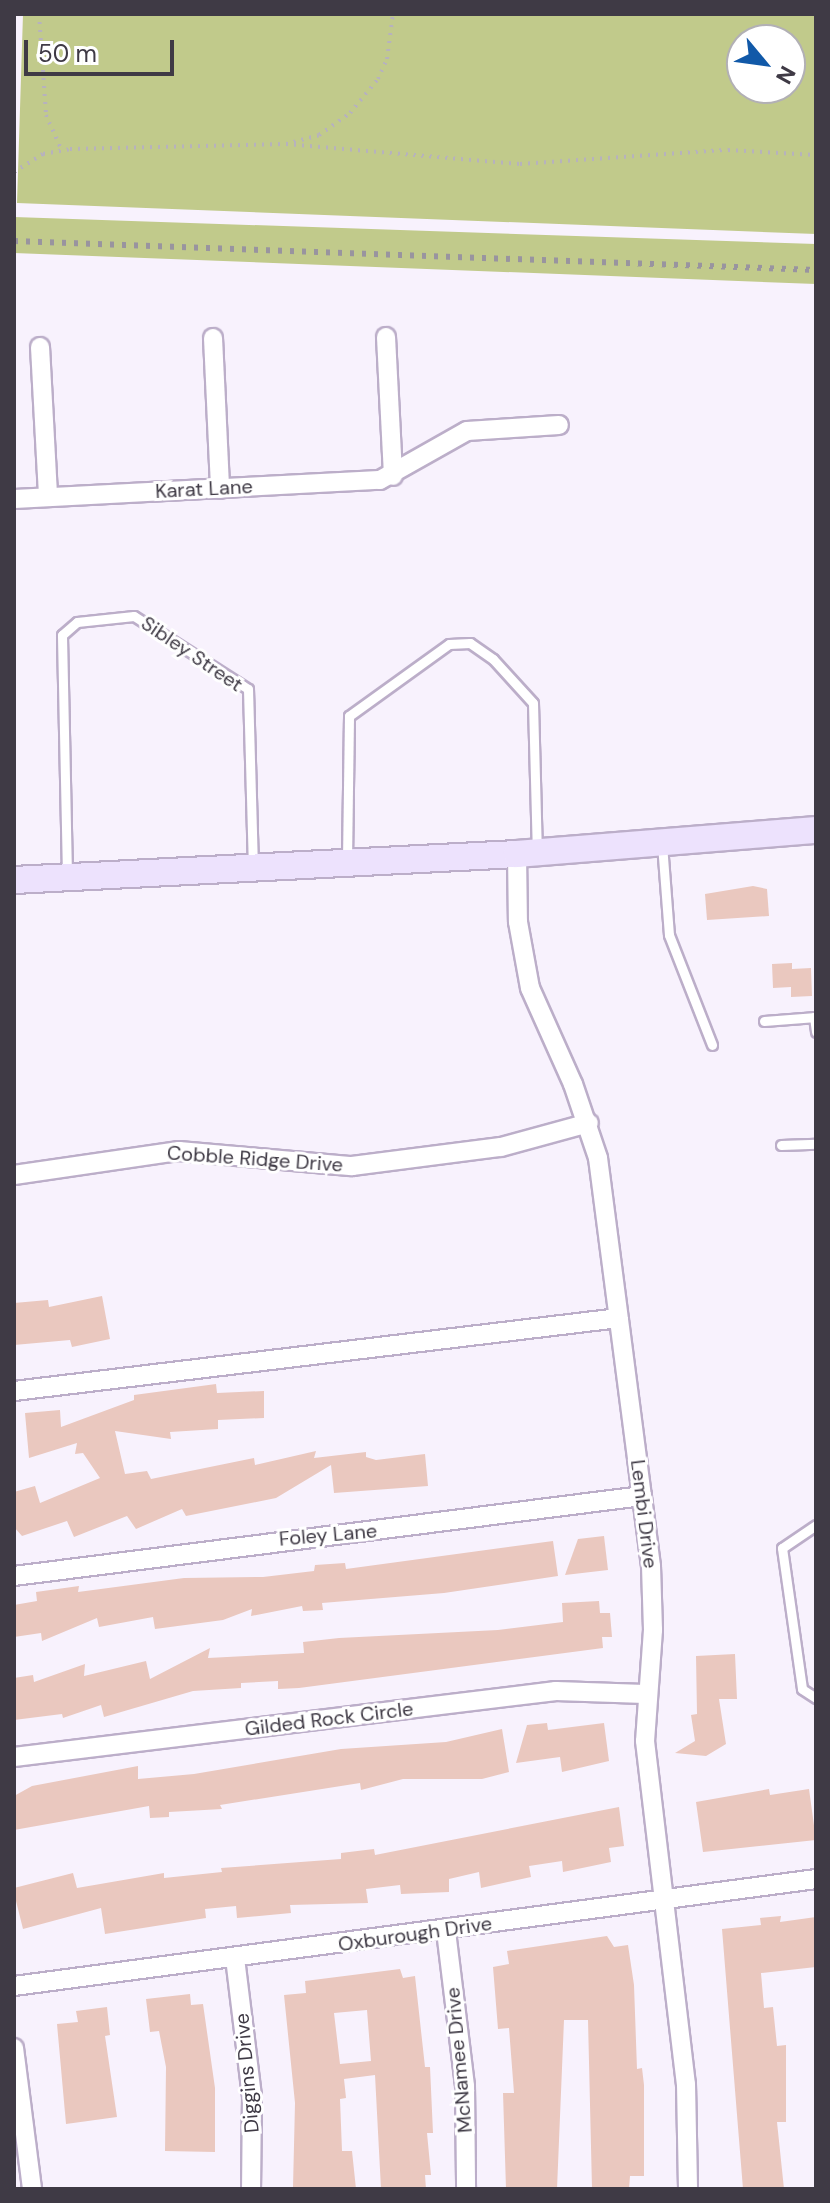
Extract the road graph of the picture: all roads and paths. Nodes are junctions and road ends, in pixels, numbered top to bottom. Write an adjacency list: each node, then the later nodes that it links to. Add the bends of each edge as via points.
1 (39, 14): 4 (path, via 46,115)
2 (393, 14): 3 (path, via 387,59 360,102 319,135)
3 (286, 144): 4 (path); 5 (path, via 520,164 728,150)
4 (62, 151): 6 (path)
5 (816, 155)
6 (14, 172)
7 (386, 337): 11 (street)
8 (213, 338): 12 (street)
9 (40, 347): 13 (street)
10 (559, 425): 11 (street, via 467,431)
11 (393, 476): 12 (street, Karat Lane)
12 (220, 489): 13 (street, Karat Lane)
13 (48, 497): 14 (street, Karat Lane)
14 (14, 499)
15 (816, 830): 16 (street)
16 (662, 841): 17 (street); 25 (lane, via 669,935)
17 (527, 852): 18 (street); 18 (lane, via 533,703 493,659 470,643 449,644 349,716); 26 (street, Lembi Drive, via 518,922 530,988)
18 (347, 862): 19 (street)
19 (253, 866): 20 (street); 20 (lane, Sibley Street, via 248,689 134,616 77,622 62,635)
20 (67, 875): 21 (street)
21 (14, 880)
22 (815, 1017): 23 (lane); 24 (lane)
23 (764, 1021)
24 (816, 1032)
25 (712, 1045)
26 (589, 1123): 29 (street, Cobble Ridge Drive, via 525,1143 352,1166 163,1152); 30 (street, Lembi Drive)
27 (816, 1144): 28 (lane)
28 (781, 1145)
29 (14, 1175)
30 (619, 1318): 31 (street); 32 (street, Lembi Drive)
31 (14, 1391)
32 (642, 1496): 34 (street, Foley Lane); 35 (street, Lembi Drive, via 654,1597)
33 (816, 1525): 36 (lane, via 782,1548 802,1689)
34 (14, 1576)
35 (645, 1694): 37 (street, Gilded Rock Circle, via 556,1691); 39 (street, Lembi Drive, via 645,1741)
36 (816, 1698)
37 (14, 1757)
38 (816, 1879): 39 (street, Oxburough Drive)
39 (664, 1898): 40 (street, Oxburough Drive); 47 (street, Lembi Drive, via 686,2084)
40 (446, 1931): 41 (street, Oxburough Drive); 46 (street, McNamee Drive, via 465,2086)
41 (235, 1958): 42 (street, Oxburough Drive); 45 (street, Diggins Drive, via 252,2097)
42 (14, 1986)
43 (14, 2048): 44 (street)
44 (32, 2189)
45 (251, 2189)
46 (466, 2189)
47 (688, 2189)

